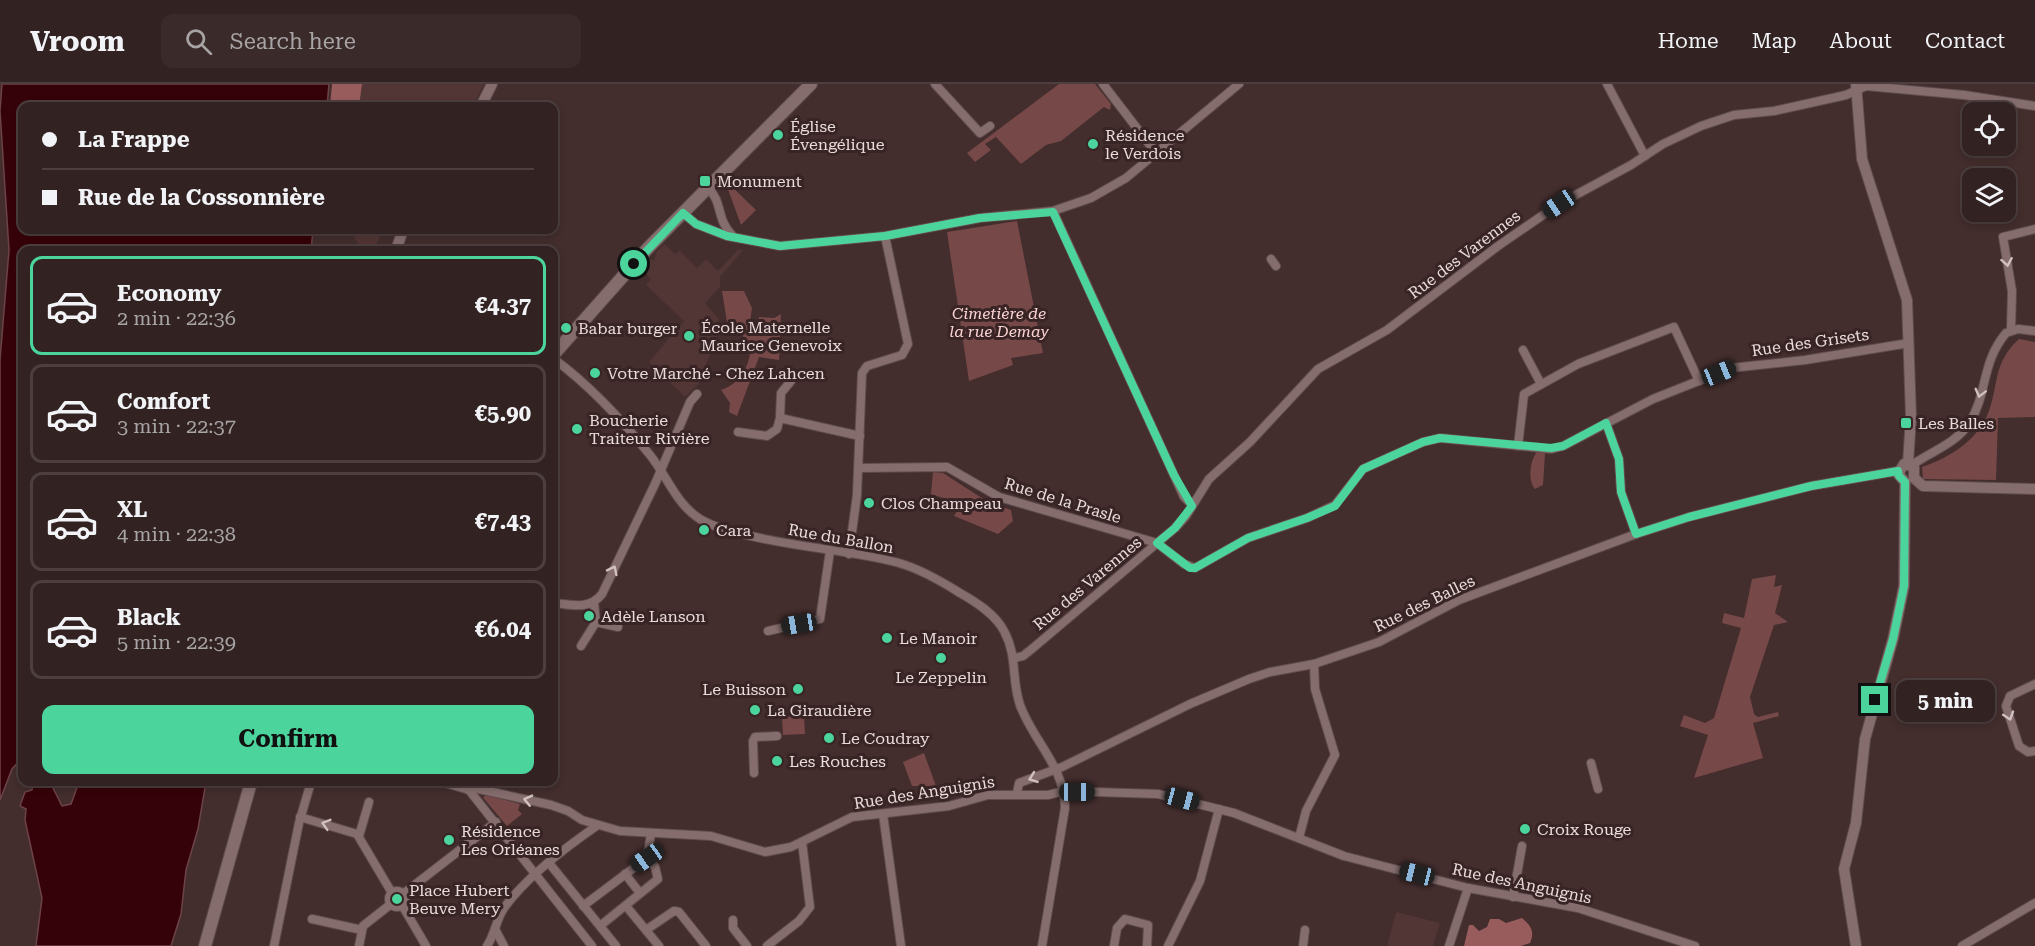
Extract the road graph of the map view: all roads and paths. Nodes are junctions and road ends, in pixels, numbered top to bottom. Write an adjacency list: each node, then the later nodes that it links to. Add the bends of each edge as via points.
1 (492, 84): 8 (street)
2 (811, 84): 13 (main road)
3 (935, 84): 10 (street, via 980,133)
4 (1103, 84): 11 (street)
5 (1239, 84): 11 (street)
6 (1607, 84): 12 (street)
7 (1857, 87): 9 (street, Rue des Varennes, via 1913,89); 12 (street, Rue des Varennes, via 1846,95 1716,121); 23 (street, via 1862,159 1907,300)
8 (483, 102)
9 (2035, 106)
10 (990, 126)
11 (1156, 153): 14 (street, via 1100,194)
12 (1645, 156): 41 (street, Rue des Varennes, via 1559,204 1387,330 1318,369 1250,442 1209,479)
13 (708, 188): 15 (main road); 16 (street, via 716,197)
14 (1053, 212): 20 (street, via 980,218); 41 (street, via 1184,497)
15 (683, 213): 18 (street); 25 (main road)
16 (722, 225): 18 (street); 19 (street)
17 (2035, 229): 21 (street, one-way to 21, via 2003,237 2012,291)
18 (710, 230): 19 (street)
19 (732, 236): 20 (street, via 780,246)
20 (885, 236): 34 (street, via 908,344 902,355 864,368)
21 (2011, 330): 22 (street); 36 (street, Rue des Balles, one-way to 36, via 1997,342 1988,360 1970,422 1940,450)
22 (2035, 331)
23 (1909, 343): 28 (street, Rue des Grisets, via 1731,368); 36 (street, via 1911,417)
24 (1523, 350): 29 (street)
25 (558, 351)
26 (558, 360): 38 (street, Rue du Ballon, via 645,449)
27 (791, 381): 31 (street, via 781,393)
28 (1699, 381): 29 (street, via 1674,327 1578,364); 32 (street, Rue des Grisets)
29 (1541, 384): 35 (street, via 1524,394)
30 (698, 394): 38 (street, via 690,402)
31 (780, 418): 33 (street, via 777,429 767,436); 34 (street)
32 (1606, 423): 35 (street, Rue des Grisets, via 1563,446); 42 (street, via 1619,459 1621,492)
33 (738, 432)
34 (860, 436): 37 (street)
35 (1518, 446): 43 (street, Rue des Grisets, via 1440,438 1423,442 1363,469 1335,506 1248,538 1195,568)
36 (1906, 467): 39 (street, via 1916,470); 39 (street, via 1899,476); 42 (street, Rue des Balles, via 1811,486)
37 (859, 468): 43 (street, Rue de la Prasle, via 947,467 999,497); 45 (street)
38 (661, 472): 44 (street, Rue du Ballon, via 680,501 706,523); 46 (street, one-way to 38, via 602,594)
39 (1910, 480): 40 (street, via 1923,486); 121 (street, via 1904,586 1865,739 1856,823 1844,869)
40 (2035, 489)
41 (1192, 506): 43 (street, Rue des Varennes)
42 (1636, 534): 53 (street, Rue des Balles, via 1459,600 1379,642)
43 (1157, 543): 52 (street, Rue des Varennes, via 1033,648)
44 (830, 551): 45 (street, Rue du Ballon); 50 (street, via 820,619)
45 (849, 554): 52 (street, Rue du Ballon, via 901,563 976,602 1003,629)
46 (594, 603): 47 (street); 48 (street)
47 (558, 604)
48 (596, 622): 49 (street); 51 (street)
49 (618, 627)
50 (768, 631)
51 (581, 646)
52 (1015, 658): 58 (street, Rue du Ballon, via 1015,686 1022,711)
53 (1314, 664): 58 (street, Rue des Balles, via 1270,672 1209,695); 76 (street, via 1315,689 1335,755 1306,811)
54 (2035, 684): 56 (street, one-way to 56, via 2010,696 2006,706 2021,753)
55 (777, 736): 59 (street, via 755,737)
56 (2035, 751)
57 (1591, 763): 63 (street)
58 (1057, 769): 65 (street, Rue du Ballon); 66 (street, Rue des Balles, one-way to 66, via 1019,783)
59 (754, 773)
60 (250, 786): 101 (main road)
61 (310, 786): 70 (street)
62 (456, 786): 64 (street, Rue des Anguignis)
63 (1598, 789)
64 (469, 790): 71 (street, Rue des Anguignis, one-way to 64, via 551,805); 72 (street)
65 (1064, 791): 66 (street, Rue des Anguignis, via 1048,795); 68 (street, Rue des Anguignis, via 1158,794); 114 (street, Rue du Ballon, via 1065,808)
66 (1017, 793): 69 (street, Rue des Anguignis)
67 (369, 801): 75 (street)
68 (1219, 809): 76 (street, Rue des Anguignis); 117 (street, via 1200,881)
69 (884, 814): 78 (street, Rue des Anguignis, via 852,818); 113 (street)
70 (300, 817): 75 (street, one-way to 70); 102 (street)
71 (582, 820): 73 (street, Rue des Anguignis); 77 (street)
72 (495, 822): 83 (street); 87 (street)
73 (598, 825): 74 (street, Rue des Anguignis); 77 (street)
74 (651, 834): 78 (street, Rue des Anguignis, via 711,836 765,852); 80 (street)
75 (359, 836): 85 (street)
76 (1299, 838): 84 (street, Rue des Anguignis, via 1344,856)
77 (573, 840): 81 (street)
78 (802, 842): 112 (street, via 810,907 807,914)
79 (1522, 846): 88 (street)
80 (647, 858): 82 (street); 86 (street, via 659,876)
81 (549, 863): 83 (street); 92 (street)
82 (625, 874): 86 (street); 92 (street)
83 (537, 875): 97 (street, via 504,909); 107 (street)
84 (1468, 888): 88 (street, Rue des Anguignis); 119 (street)
85 (392, 892): 87 (street); 90 (street)
86 (640, 893): 93 (street)
87 (403, 894): 91 (street)
88 (1513, 897): 120 (street, Rue des Anguignis, via 1578,908)
89 (2035, 903): 122 (street)
90 (391, 904): 91 (street); 98 (street)
91 (402, 905): 104 (street)
92 (584, 906): 96 (street)
93 (626, 906): 96 (street); 99 (street)
94 (312, 919): 98 (street)
95 (733, 920): 111 (street, via 733,928)
96 (600, 926): 108 (street)
97 (495, 929): 105 (street); 106 (street)
98 (362, 930): 103 (street)
99 (646, 930): 109 (street); 110 (street, via 674,911 679,912)
100 (1305, 930): 118 (street)
101 (205, 946)
102 (274, 946)
103 (359, 946)
104 (426, 946)
105 (486, 946)
106 (504, 946)
107 (592, 946)
108 (616, 946)
109 (659, 946)
110 (706, 946)
111 (747, 946)
112 (767, 946)
113 (901, 946)
114 (1042, 946)
115 (1114, 946): 116 (street, via 1117,928 1125,920 1148,925)
116 (1147, 946)
117 (1168, 946)
118 (1303, 946)
119 (1449, 946)
120 (1695, 946)
121 (1856, 946)
122 (1962, 946)

